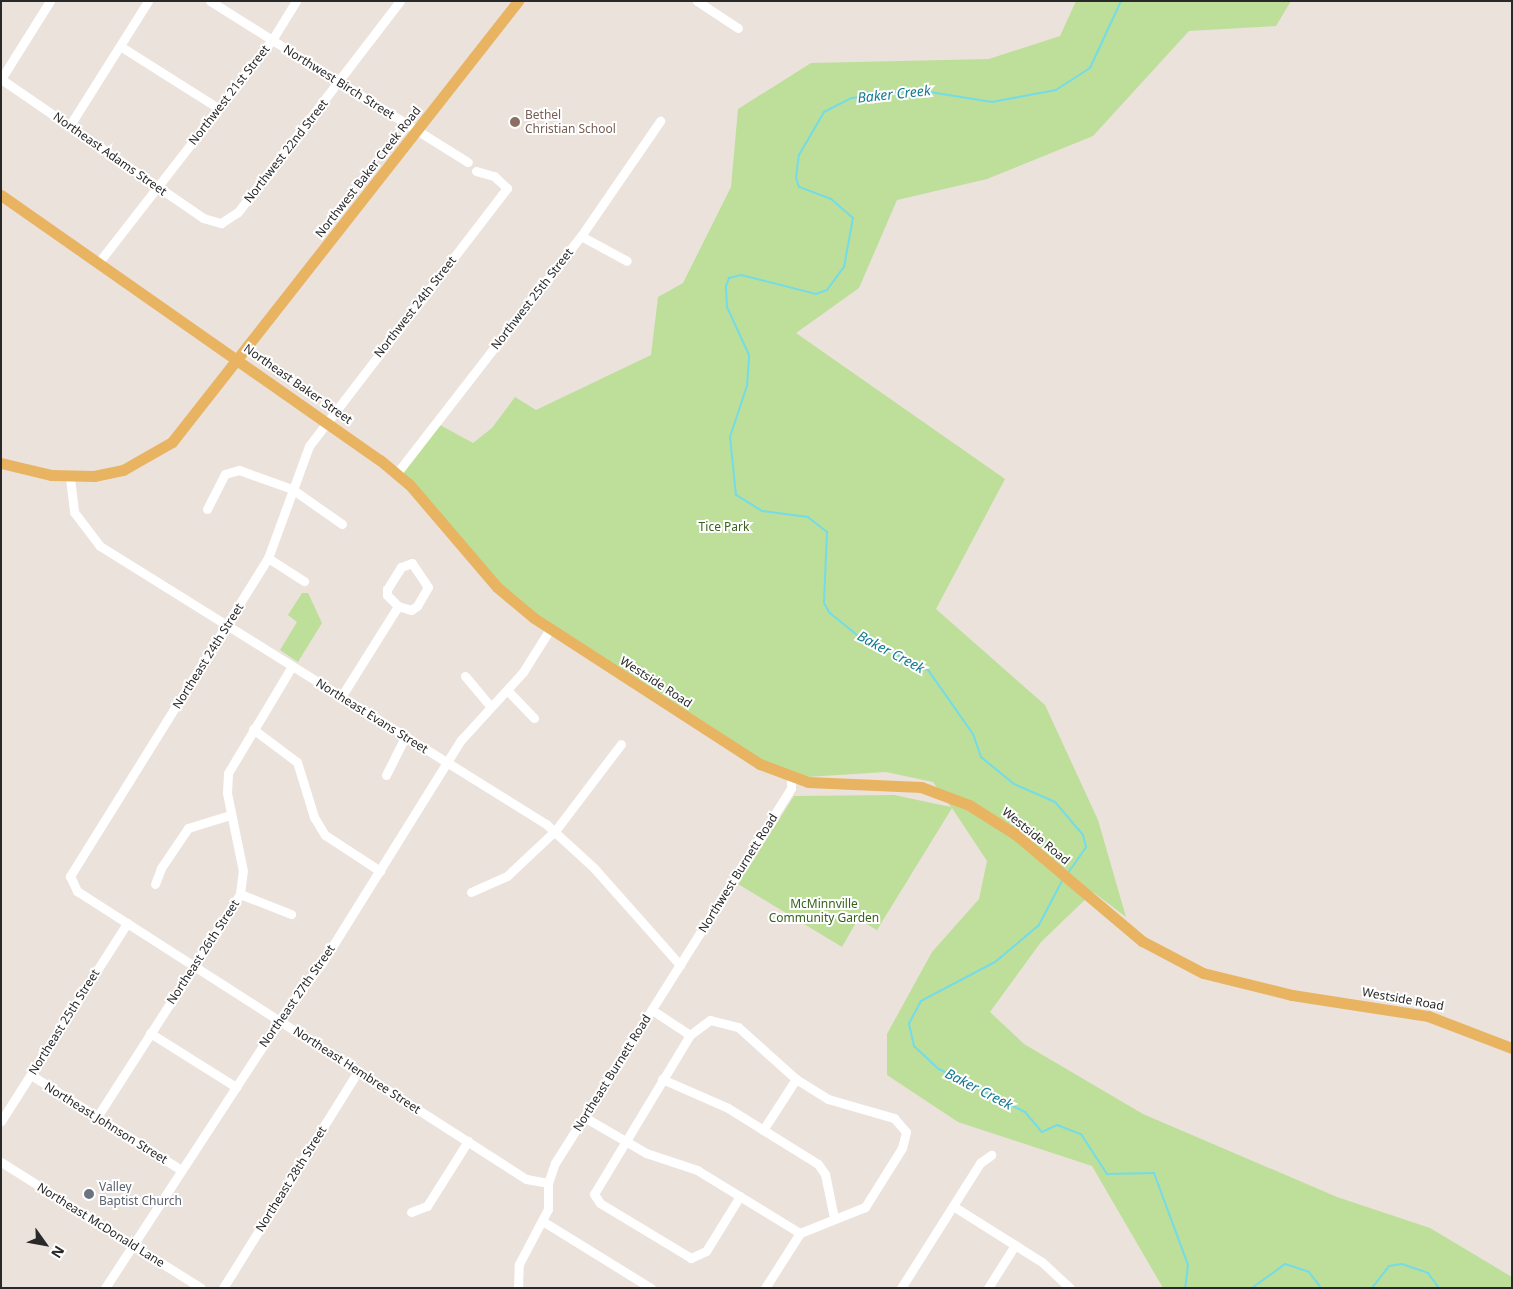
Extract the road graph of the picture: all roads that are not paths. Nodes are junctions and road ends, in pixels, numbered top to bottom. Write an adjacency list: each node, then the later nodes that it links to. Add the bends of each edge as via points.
1 (148, 1): 10 (street)
2 (210, 1): 9 (street, Northwest Birch Street)
3 (296, 1): 9 (street, Northwest 21st Street)
4 (400, 1): 12 (street, Northwest 22nd Street)
5 (518, 1): 16 (main road, Northwest Baker Creek Road)
6 (696, 1): 8 (street)
7 (49, 2): 11 (street)
8 (738, 28)
9 (272, 40): 12 (street, Northwest Birch Street); 13 (street, Northwest 21st Street)
10 (120, 46): 13 (street); 15 (street)
11 (1, 79): 15 (street, Northeast Adams Street)
12 (339, 82): 16 (street, Northwest Birch Street); 21 (street, Northwest 22nd Street, via 238,212)
13 (218, 108): 19 (street, Northwest 21st Street)
14 (660, 121): 22 (street, Northwest 25th Street)
15 (70, 125): 19 (street, Northeast Adams Street)
16 (418, 131): 17 (street, Northwest Birch Street); 25 (main road, Northwest Baker Creek Road)
17 (468, 162)
18 (476, 171): 26 (street, Northwest 24th Street, via 501,180 507,188)
19 (157, 186): 21 (street, Northeast Adams Street, via 203,218); 24 (street, Northwest 21st Street)
20 (1, 195): 24 (main road, Northeast Baker Street)
21 (221, 223)
22 (581, 236): 23 (street); 28 (street, Northwest 25th Street)
23 (627, 260)
24 (99, 262): 25 (main road, Northeast Baker Street)
25 (240, 360): 26 (main road, Northeast Baker Street); 29 (main road, Northwest Baker Creek Road, via 185,430 158,452 123,470)
26 (327, 420): 28 (main road, Northeast Baker Street); 30 (street, Northeast 24th Street, via 301,459)
27 (1, 463): 29 (main road)
28 (397, 473): 37 (main road, Northeast Baker Street, via 493,582)
29 (70, 478): 36 (street, Northeast Evans Street, via 74,512 89,538)
30 (292, 489): 31 (street, via 230,470); 32 (street); 33 (street, Northeast 24th Street)
31 (207, 509)
32 (342, 524)
33 (268, 558): 34 (street); 36 (street, Northeast 24th Street)
34 (304, 581)
35 (398, 606): 35 (street, via 411,610 428,587 412,564 401,567 387,589 386,595); 41 (street)
36 (227, 625): 38 (street, Northeast Evans Street); 53 (street, Northeast 24th Street, via 72,872)
37 (550, 629): 40 (street, Northeast 27th Street); 49 (main road, Westside Road, via 744,754)
38 (292, 666): 41 (street, Northeast Evans Street); 44 (street, Northeast 26th Street)
39 (465, 676): 42 (street)
40 (507, 690): 42 (street, Northeast 27th Street); 43 (street)
41 (341, 697): 45 (street, Northeast Evans Street)
42 (490, 706): 47 (street, Northeast 27th Street)
43 (534, 718)
44 (253, 729): 50 (street, Northeast 26th Street, via 228,773); 52 (street, via 297,762 314,817 324,835)
45 (405, 737): 47 (street, Northeast Evans Street); 48 (street)
46 (621, 744): 51 (street)
47 (447, 762): 51 (street, Northeast Evans Street); 52 (street, Northeast 27th Street)
48 (386, 775)
49 (791, 778): 60 (street, Northwest Burnett Road, via 791,788); 65 (main road, Westside Road, via 920,787 978,810 1036,852 1124,927 1166,957 1220,979 1298,996 1428,1016)
50 (230, 815): 54 (street, via 188,828 161,868); 56 (street, Northeast 26th Street, via 243,871)
51 (555, 831): 55 (street, via 507,876); 60 (street, Northeast Evans Street)
52 (380, 871): 62 (street, Northeast 27th Street, via 315,974)
53 (70, 882): 58 (street, Northeast Hembree Street, via 77,891)
54 (155, 884)
55 (471, 892)
56 (240, 894): 57 (street); 59 (street, Northeast 26th Street)
57 (291, 914)
58 (127, 923): 59 (street, Northeast Hembree Street); 67 (street, Northeast 25th Street)
59 (194, 965): 62 (street, Northeast Hembree Street); 63 (street, Northeast 26th Street)
60 (680, 965): 61 (street, Northeast Burnett Road)
61 (652, 1010): 64 (street); 72 (street, Northeast Burnett Road)
62 (279, 1020): 66 (street, Northeast Hembree Street); 70 (street, Northeast 27th Street)
63 (150, 1033): 70 (street); 71 (street, Northeast 26th Street)
64 (690, 1035): 68 (street); 69 (street, via 710,1020 730,1022)
65 (1512, 1048)
66 (358, 1071): 75 (street, Northeast Hembree Street); 91 (street, Northeast 28th Street)
67 (31, 1075): 71 (street, Northeast Johnson Street); 73 (street, Northeast 25th Street)
68 (662, 1079): 74 (street, via 728,1108); 76 (street)
69 (796, 1079): 74 (street); 84 (street, via 849,1109 894,1118 906,1132 902,1148 865,1206 856,1214)
70 (236, 1087): 79 (street, Northeast 27th Street)
71 (97, 1117): 79 (street, Northeast Johnson Street)
72 (584, 1117): 76 (street); 80 (street, Northeast Burnett Road)
73 (1, 1121)
74 (764, 1130): 84 (street, via 822,1168)
75 (468, 1141): 80 (street, Northeast Hembree Street, via 526,1178); 83 (street, via 427,1206)
76 (623, 1141): 81 (street, via 646,1153 697,1170); 81 (street, via 594,1194 600,1202 684,1255 691,1258 706,1251)
77 (991, 1155): 82 (street, via 980,1163)
78 (1, 1162): 87 (street, Northeast McDonald Lane)
79 (181, 1170): 87 (street, Northeast 27th Street)
80 (548, 1183): 85 (street)
81 (740, 1196): 86 (street)
82 (953, 1206): 88 (street); 95 (street)
83 (411, 1212)
84 (834, 1218): 86 (street)
85 (544, 1222): 92 (street, via 519,1264); 93 (street)
86 (800, 1233): 94 (street)
87 (133, 1245): 89 (street, Northeast 27th Street); 90 (street, Northeast McDonald Lane)
88 (1015, 1245): 96 (street); 97 (street)
89 (105, 1288)
90 (201, 1288)
91 (223, 1288)
92 (518, 1288)
93 (651, 1288)
94 (765, 1288)
95 (901, 1288)
96 (988, 1288)
97 (1070, 1288)

